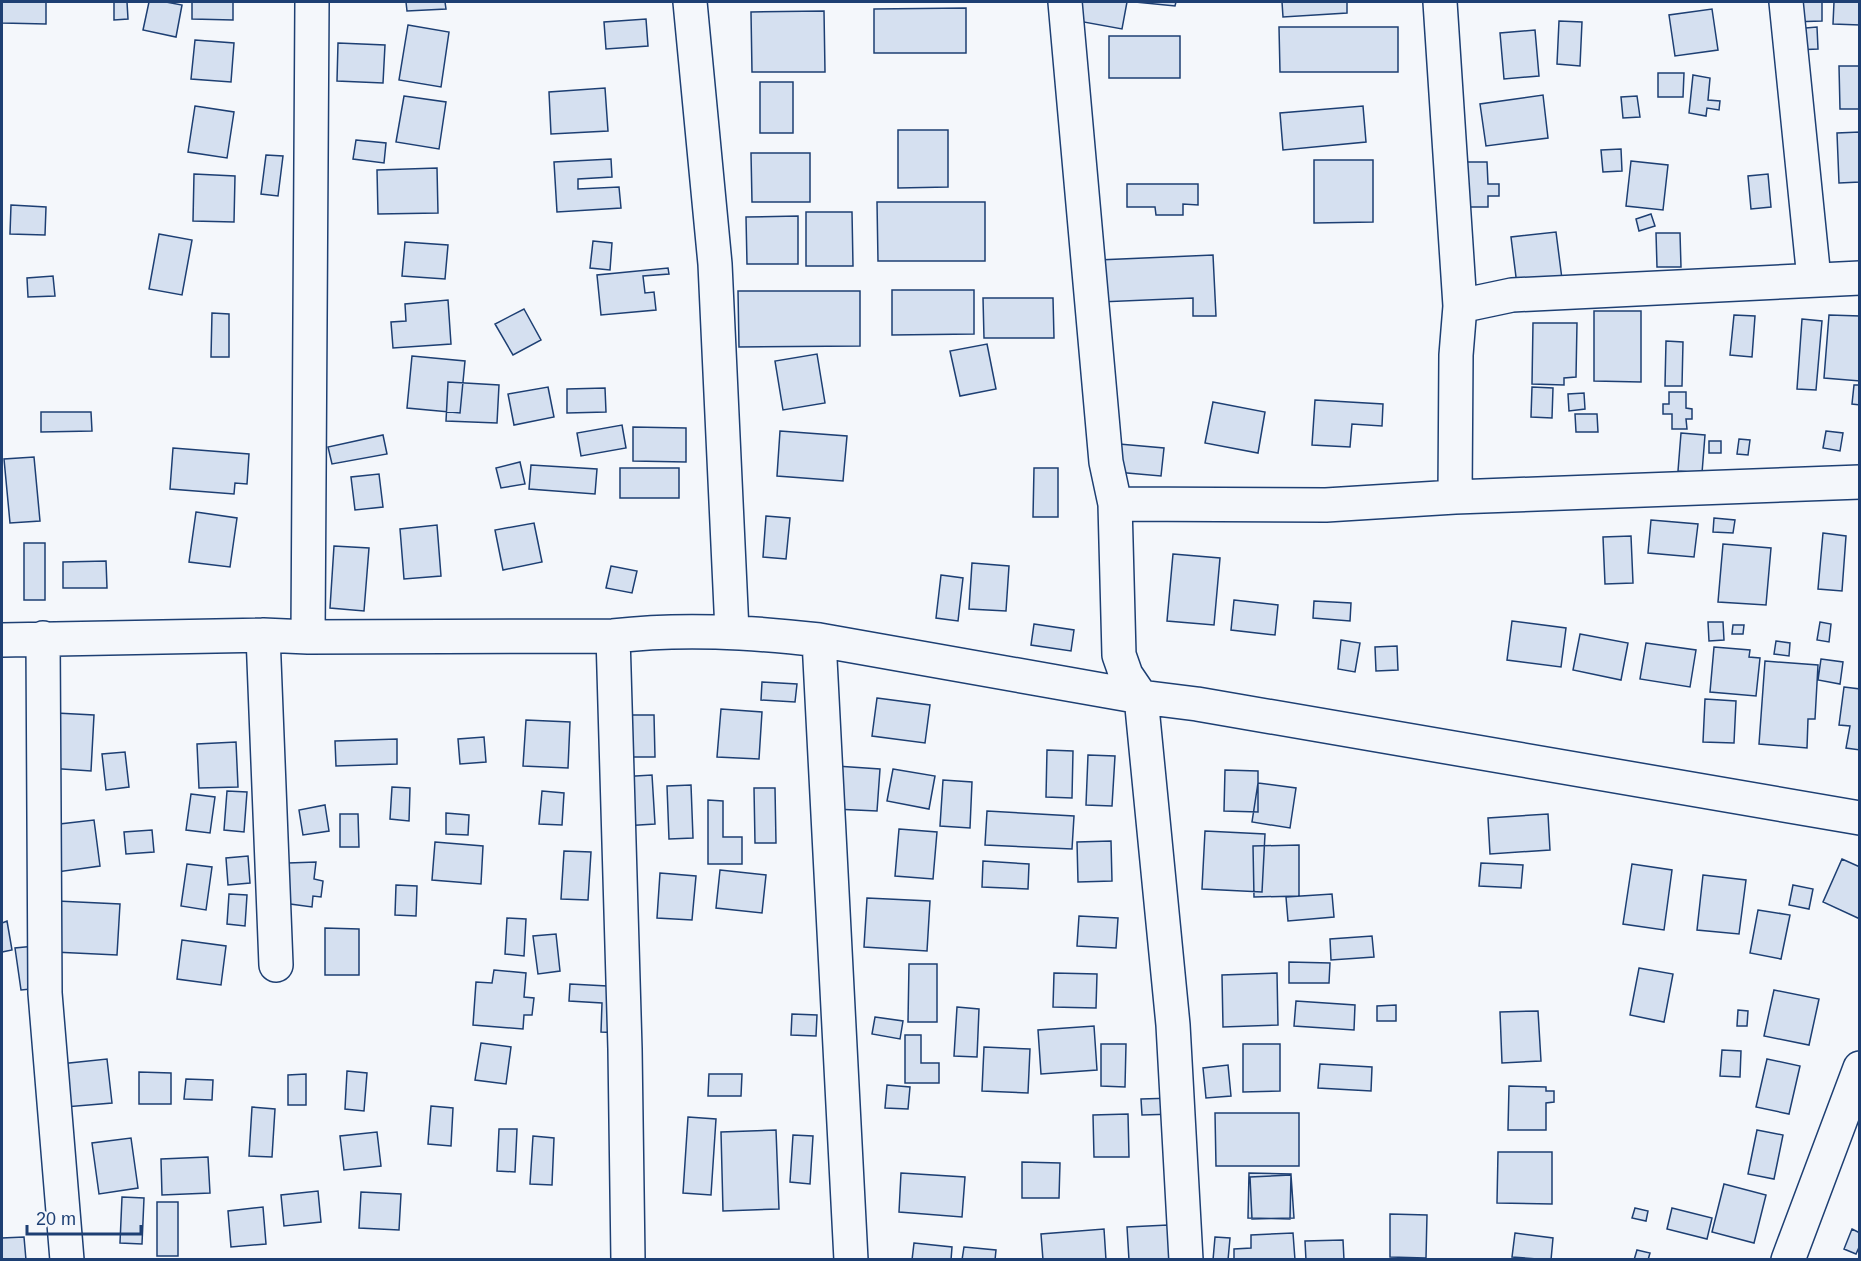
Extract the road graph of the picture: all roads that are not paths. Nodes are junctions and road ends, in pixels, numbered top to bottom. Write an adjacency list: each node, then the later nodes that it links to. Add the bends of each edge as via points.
1 (312, 2): 15 (street)
2 (690, 2): 12 (street, via 715,264)
3 (1065, 2): 11 (street, via 1105,450)
4 (1440, 2): 8 (street)
5 (1786, 2): 7 (street)
6 (1860, 278): 7 (street)
7 (1814, 279): 8 (street, via 1512,295)
8 (1460, 306): 10 (street)
9 (1860, 482): 10 (street)
10 (1455, 497): 11 (street, via 1326,505)
11 (1115, 504): 19 (street, via 1119,655 1126,675)
12 (732, 631): 14 (street, via 654,631); 18 (street)
13 (263, 635): 15 (street); 16 (street); 21 (street)
14 (613, 636): 15 (street); 24 (street)
15 (308, 637)
16 (43, 639): 17 (street); 23 (street, via 45,993)
17 (2, 640)
18 (819, 640): 19 (street); 25 (street)
19 (1141, 697): 20 (street); 26 (street, via 1173,1025)
20 (1860, 819)
21 (276, 965)
22 (1860, 1068): 27 (street)
23 (67, 1260)
24 (628, 1260)
25 (851, 1260)
26 (1186, 1260)
27 (1788, 1260)

